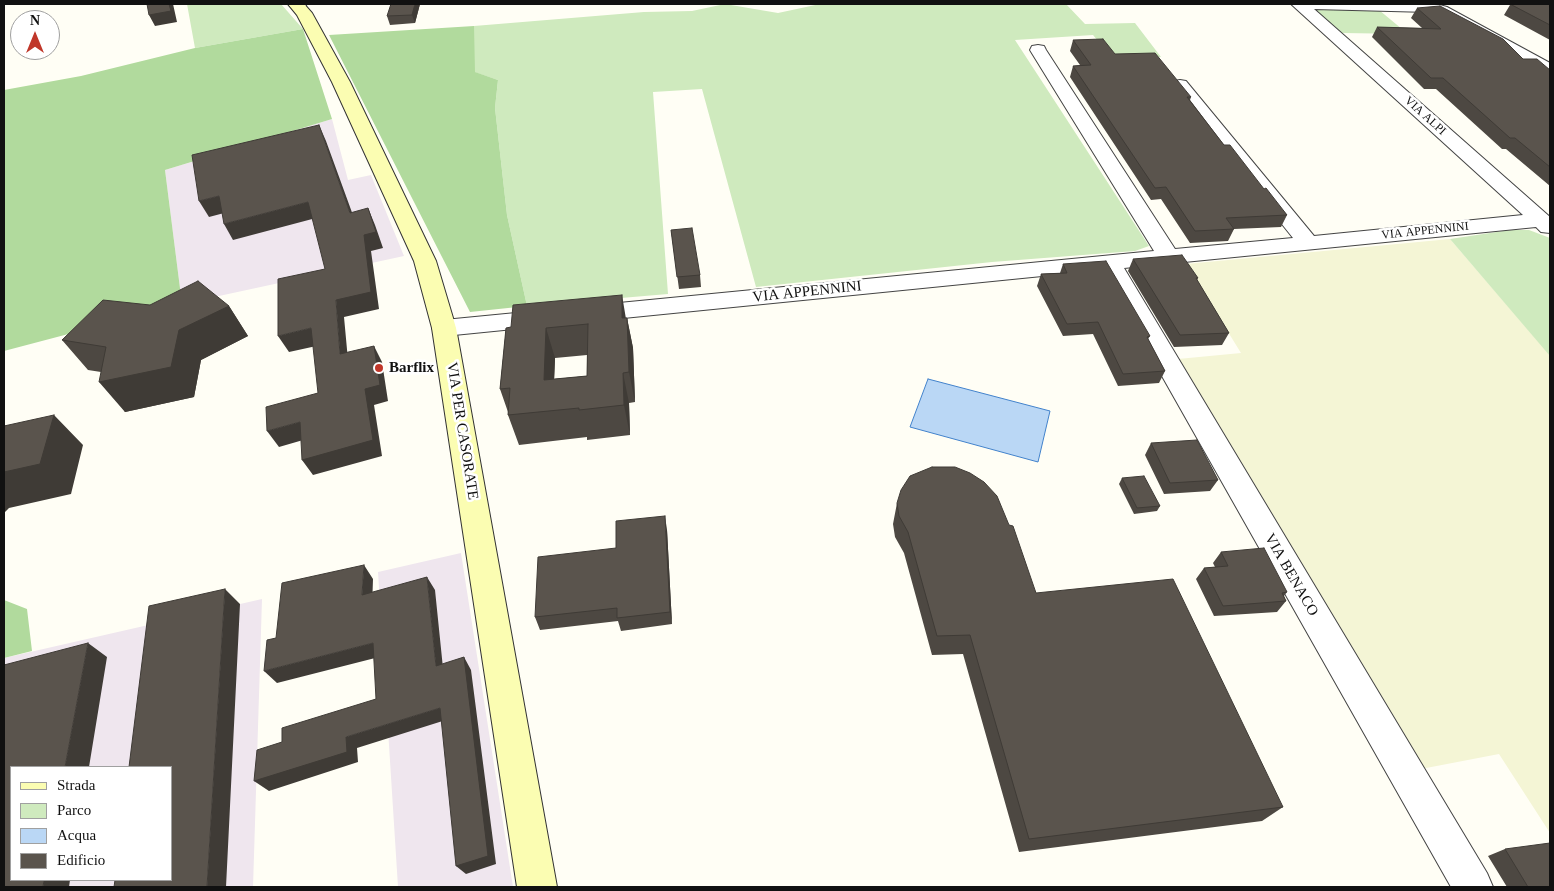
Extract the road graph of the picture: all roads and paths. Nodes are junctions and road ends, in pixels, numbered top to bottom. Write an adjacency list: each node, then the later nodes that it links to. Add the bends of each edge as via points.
1 (297, 4): 11 (street, VIA PER CASORATE, via 341,82 425,261)
2 (1299, 4): 7 (street, VIA ALPI)
3 (1308, 4): 5 (street, via 1442,10)
4 (1038, 50): 9 (street)
5 (1550, 70)
6 (1180, 85): 8 (street)
7 (1546, 224): 8 (street, VIA APPENNINI)
8 (1309, 243): 9 (street, VIA APPENNINI)
9 (1169, 257): 10 (street, VIA APPENNINI)
10 (1109, 262): 11 (street, VIA APPENNINI); 13 (street, VIA BENACO)
11 (444, 328): 12 (street, VIA PER CASORATE)
12 (537, 887)
13 (1472, 887)

